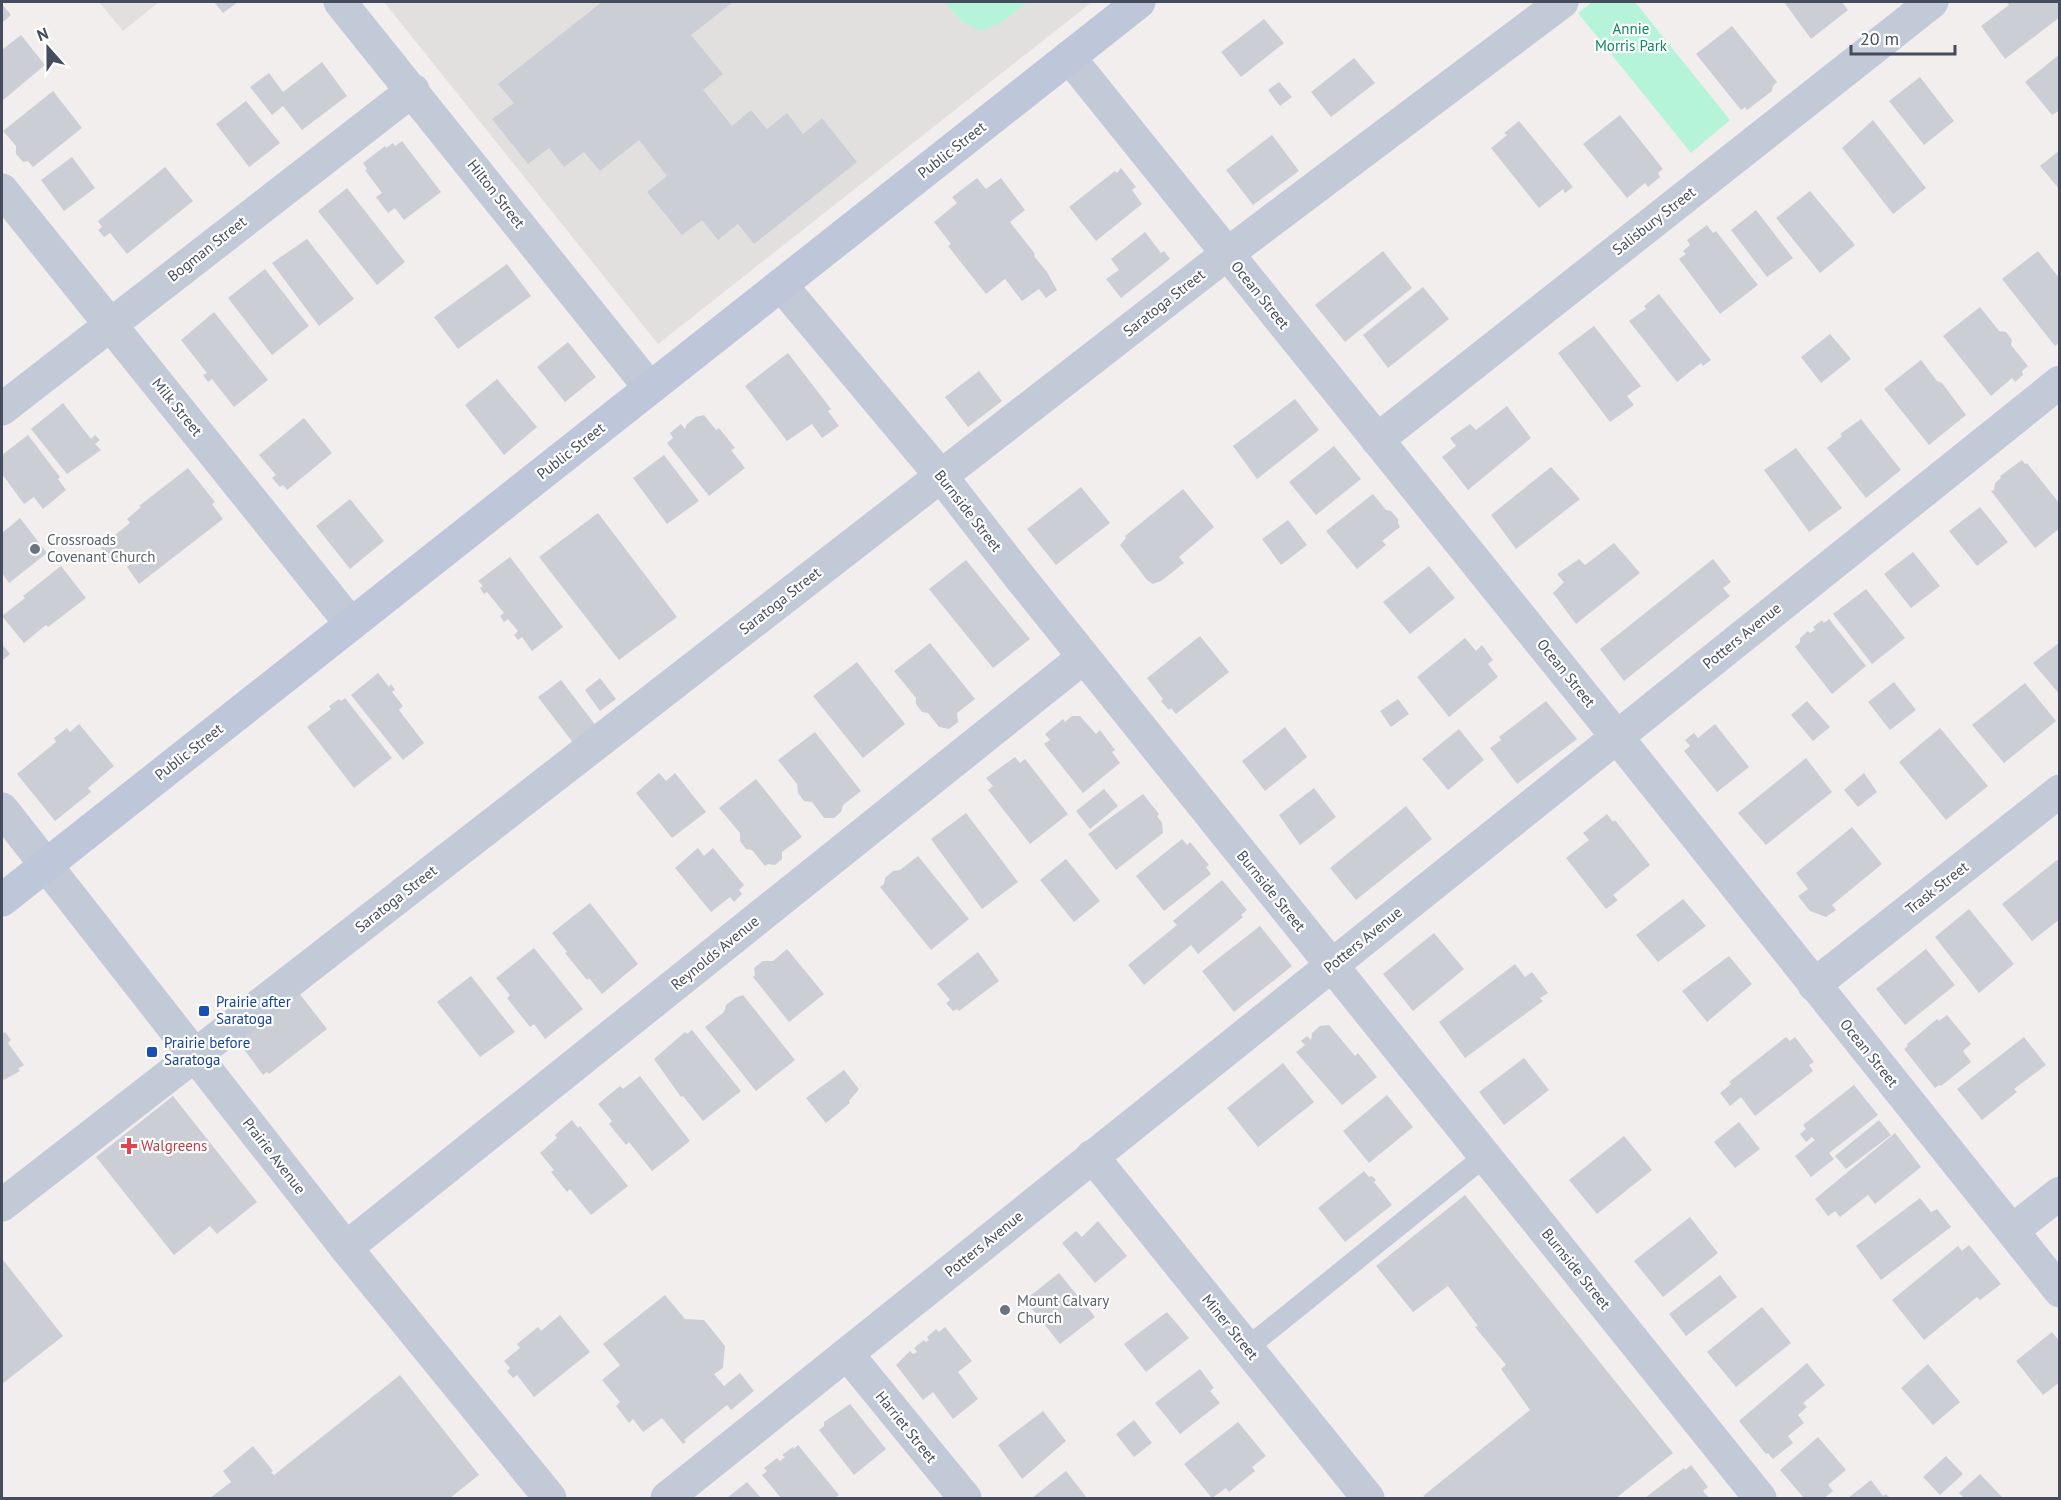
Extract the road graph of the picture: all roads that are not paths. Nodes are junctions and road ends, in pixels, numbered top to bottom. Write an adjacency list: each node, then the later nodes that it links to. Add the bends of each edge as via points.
1 (340, 2): 6 (street, Hilton Street)
2 (1139, 2): 5 (main road, Public Street)
3 (1562, 2): 8 (street, Saratoga Street)
4 (1932, 2): 14 (street, Salisbury Street)
5 (1069, 57): 8 (street, Ocean Street); 9 (main road, Public Street)
6 (413, 90): 10 (street, Bogman Street); 12 (street, Hilton Street)
7 (2, 190): 10 (street, Milk Street)
8 (1227, 254): 14 (street, Ocean Street); 15 (street, Saratoga Street)
9 (781, 285): 12 (main road, Public Street); 15 (street, Burnside Street)
10 (110, 324): 13 (street, Bogman Street); 16 (street, Milk Street)
11 (2060, 382): 18 (street, Potters Avenue)
12 (650, 388): 16 (main road, Public Street)
13 (2, 409)
14 (1377, 440): 18 (street, Ocean Street)
15 (941, 476): 17 (street, Burnside Street); 25 (street, Saratoga Street)
16 (351, 624): 21 (main road, Public Street)
17 (1084, 657): 23 (street, Burnside Street); 31 (street, Reynolds Avenue)
18 (1617, 737): 23 (street, Potters Avenue); 24 (street, Ocean Street)
19 (2060, 791): 24 (street, Trask Street)
20 (2, 809): 21 (street, Prairie Avenue)
21 (46, 864): 22 (main road, Public Street); 25 (street, Prairie Avenue)
22 (2, 900)
23 (1331, 965): 26 (street, Potters Avenue); 27 (street, Burnside Street)
24 (1814, 985): 30 (street, Ocean Street)
25 (195, 1055): 29 (street, Saratoga Street); 31 (street, Prairie Avenue)
26 (1092, 1156): 33 (street, Miner Street); 34 (street, Potters Avenue)
27 (1485, 1156): 33 (lane); 39 (street, Burnside Street)
28 (2060, 1193): 30 (street)
29 (2, 1205)
30 (2012, 1231): 32 (street, Ocean Street)
31 (346, 1248): 35 (street, Prairie Avenue)
32 (2060, 1291)
33 (1247, 1348): 38 (street, Miner Street)
34 (848, 1355): 36 (street, Potters Avenue); 37 (street, Harriet Street)
35 (550, 1498)
36 (667, 1498)
37 (965, 1498)
38 (1368, 1498)
39 (1760, 1498)

